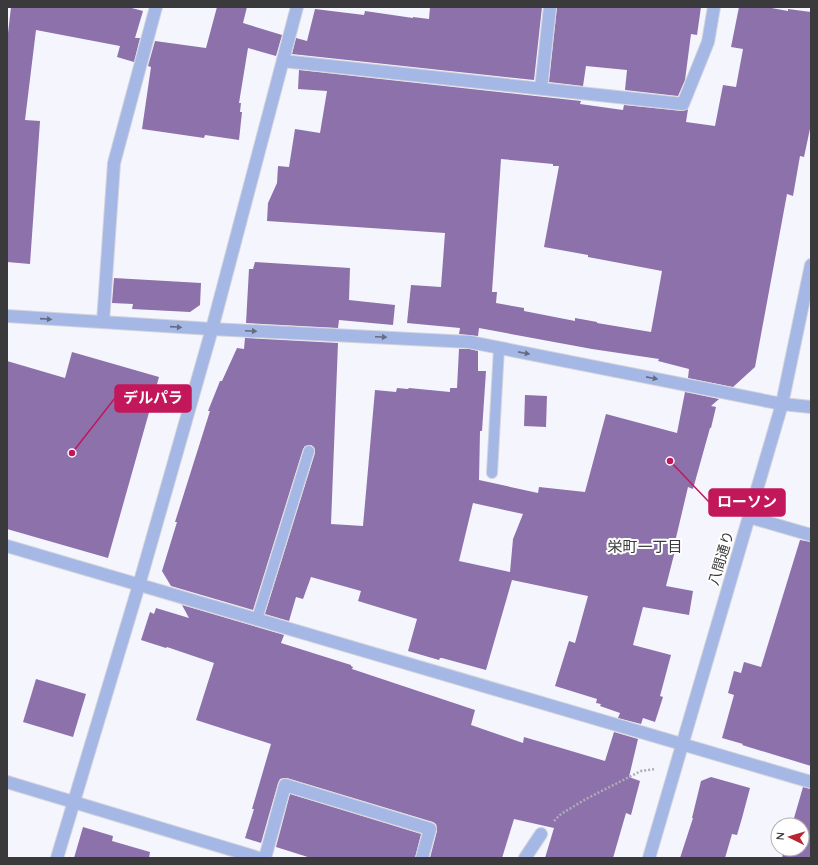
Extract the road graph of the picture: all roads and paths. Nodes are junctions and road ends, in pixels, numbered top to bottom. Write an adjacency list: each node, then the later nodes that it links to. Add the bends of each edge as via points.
1 (156, 7): 9 (street, via 114,163)
2 (297, 7): 5 (street)
3 (550, 7): 6 (street)
4 (714, 7): 6 (street, via 708,42 684,104)
5 (283, 61): 6 (street); 10 (street)
6 (541, 88)
7 (811, 265): 12 (street, 八間通り)
8 (7, 316): 9 (street, one-way to 9)
9 (103, 322): 10 (street, one-way to 10)
10 (212, 329): 11 (street, one-way to 11, via 470,342); 19 (street)
11 (499, 348): 12 (street, one-way to 12); 15 (lane)
12 (782, 404): 13 (street); 16 (street, 八間通り)
13 (811, 407)
14 (309, 451): 20 (lane)
15 (492, 473)
16 (749, 517): 17 (street); 21 (street, 八間通り)
17 (811, 535)
18 (7, 546): 19 (street)
19 (139, 585): 20 (street); 25 (street)
20 (257, 619): 21 (street)
21 (682, 743): 22 (street, 八間通り); 24 (street)
22 (675, 766): 26 (path, via 641,771 613,785 562,814); 32 (street, 八間通り)
23 (7, 782): 25 (street)
24 (811, 782)
25 (73, 802): 27 (street); 28 (street)
26 (541, 834): 31 (street)
27 (57, 858)
28 (259, 858)
29 (265, 858): 30 (street, via 285,785 430,829)
30 (422, 858)
31 (525, 858)
32 (648, 858)

